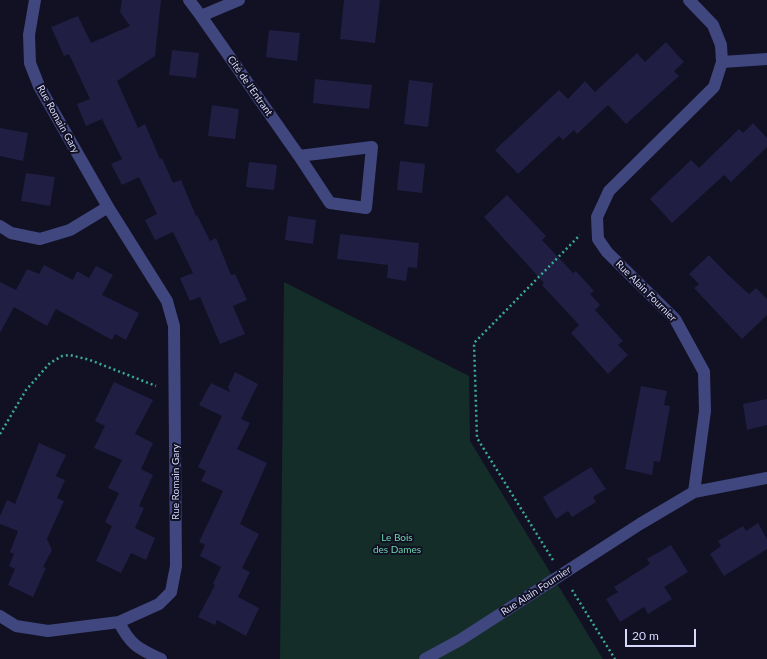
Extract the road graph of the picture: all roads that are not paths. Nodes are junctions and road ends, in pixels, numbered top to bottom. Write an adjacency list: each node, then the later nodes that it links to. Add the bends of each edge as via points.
1 (35, 0): 9 (street, Rue Romain Gary, via 29,35 30,63 39,86)
2 (189, 0): 5 (street, Cité de l'Entrant)
3 (239, 0): 5 (street)
4 (689, 0): 7 (street, Rue Alain Fournier, via 713,25 722,45)
5 (201, 16): 8 (street, Cité de l'Entrant)
6 (767, 59): 7 (street)
7 (722, 62): 12 (street, Rue Alain Fournier, via 714,86 609,191 597,217 598,240 607,252 676,319 704,372 705,411)
8 (299, 156): 8 (street, Cité de l'Entrant, via 330,203 366,208 372,147)
9 (108, 207): 10 (street, via 70,230 40,239 11,233); 14 (street, Rue Romain Gary, via 167,301 174,326 176,394 176,566 171,592 159,604)
10 (0, 226)
11 (767, 478): 12 (street)
12 (694, 492): 16 (street, Rue Alain Fournier, via 460,640)
13 (0, 616): 14 (street, Rue Romain Gary, via 16,626 48,631)
14 (119, 622): 15 (street, via 126,636 139,649)
15 (161, 659)
16 (425, 659)

